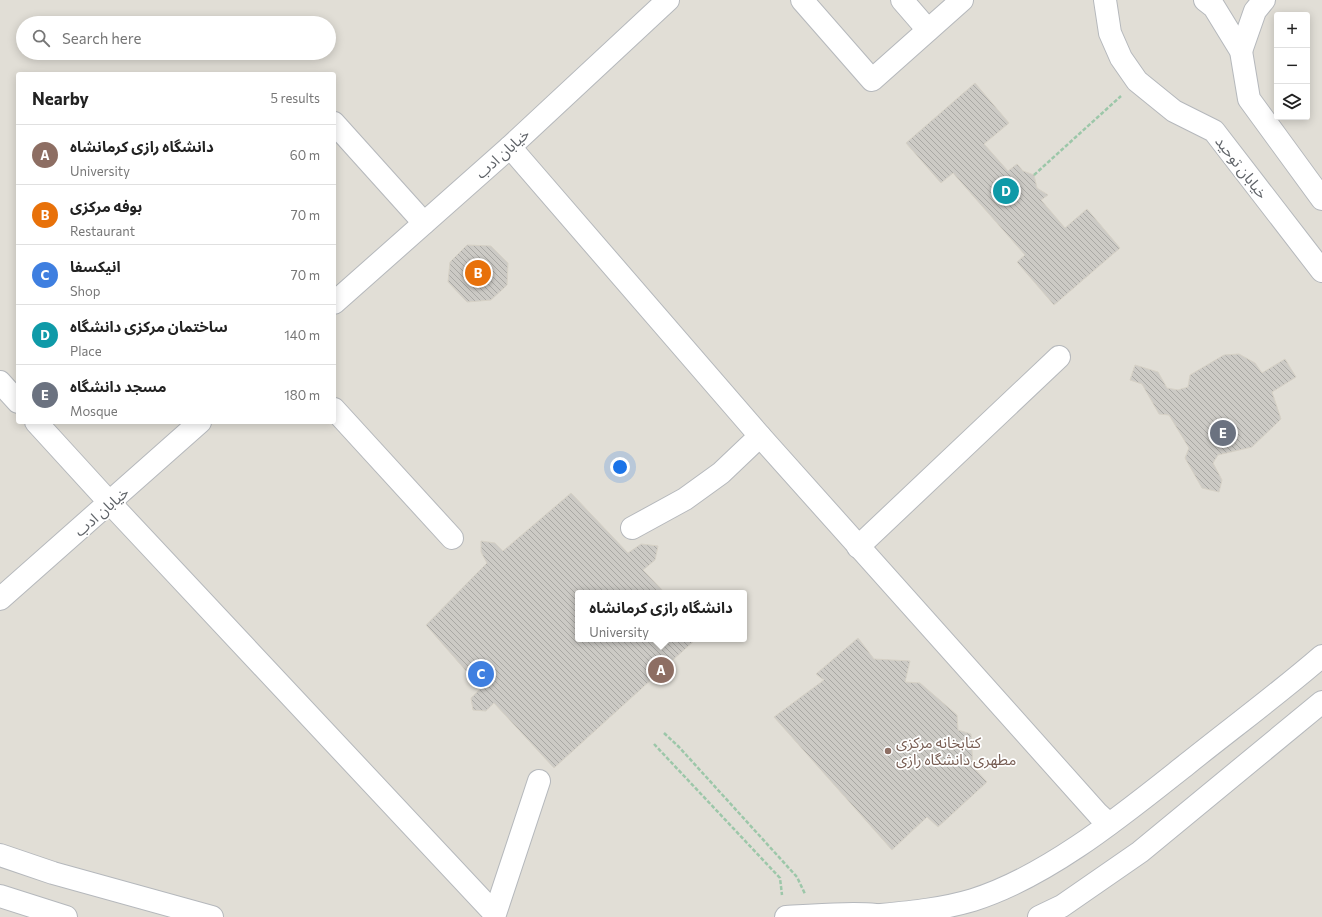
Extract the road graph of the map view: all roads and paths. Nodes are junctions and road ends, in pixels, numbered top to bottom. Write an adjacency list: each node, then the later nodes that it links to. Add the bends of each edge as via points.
1 (668, 0): 12 (street, خیابان ادب)
2 (802, 0): 8 (street, via 872,80)
3 (902, 0): 8 (street)
4 (962, 0): 8 (street)
5 (1105, 0): 10 (street, خیابان توحید, via 1110,33 1121,58)
6 (1205, 0): 9 (street, via 1214,7)
7 (1264, 0): 9 (street, via 1255,11)
8 (928, 30)
9 (1241, 51): 14 (street, via 1249,99)
10 (1137, 81): 13 (path); 16 (street, خیابان توحید, via 1174,111 1214,131)
11 (336, 125): 15 (street)
12 (510, 147): 15 (street, خیابان ادب); 24 (street)
13 (1034, 175)
14 (1322, 199)
15 (424, 223): 17 (street, خیابان ادب)
16 (1322, 271)
17 (336, 301)
18 (1059, 358): 28 (street)
19 (0, 382): 20 (street)
20 (16, 400)
21 (336, 411): 27 (street)
22 (38, 424): 25 (street)
23 (198, 424): 25 (street, خیابان ادب)
24 (760, 436): 26 (street, via 721,473 685,499); 28 (street)
25 (110, 503): 29 (street, خیابان ادب); 34 (street, via 495,914)
26 (632, 528)
27 (452, 538)
28 (858, 547): 35 (street)
29 (0, 599)
30 (1322, 656): 35 (street)
31 (1322, 702): 43 (street, via 1140,852 1062,906)
32 (664, 733): 38 (path, via 680,747 797,877)
33 (654, 744): 42 (path, via 780,878)
34 (539, 781)
35 (1109, 824): 39 (street, via 1036,873 975,899 921,912)
36 (0, 855): 41 (street, via 53,873)
37 (0, 896): 40 (street)
38 (815, 916): 39 (street); 42 (street)
39 (883, 916)
40 (66, 917)
41 (212, 917)
42 (786, 917)
43 (1039, 917)

